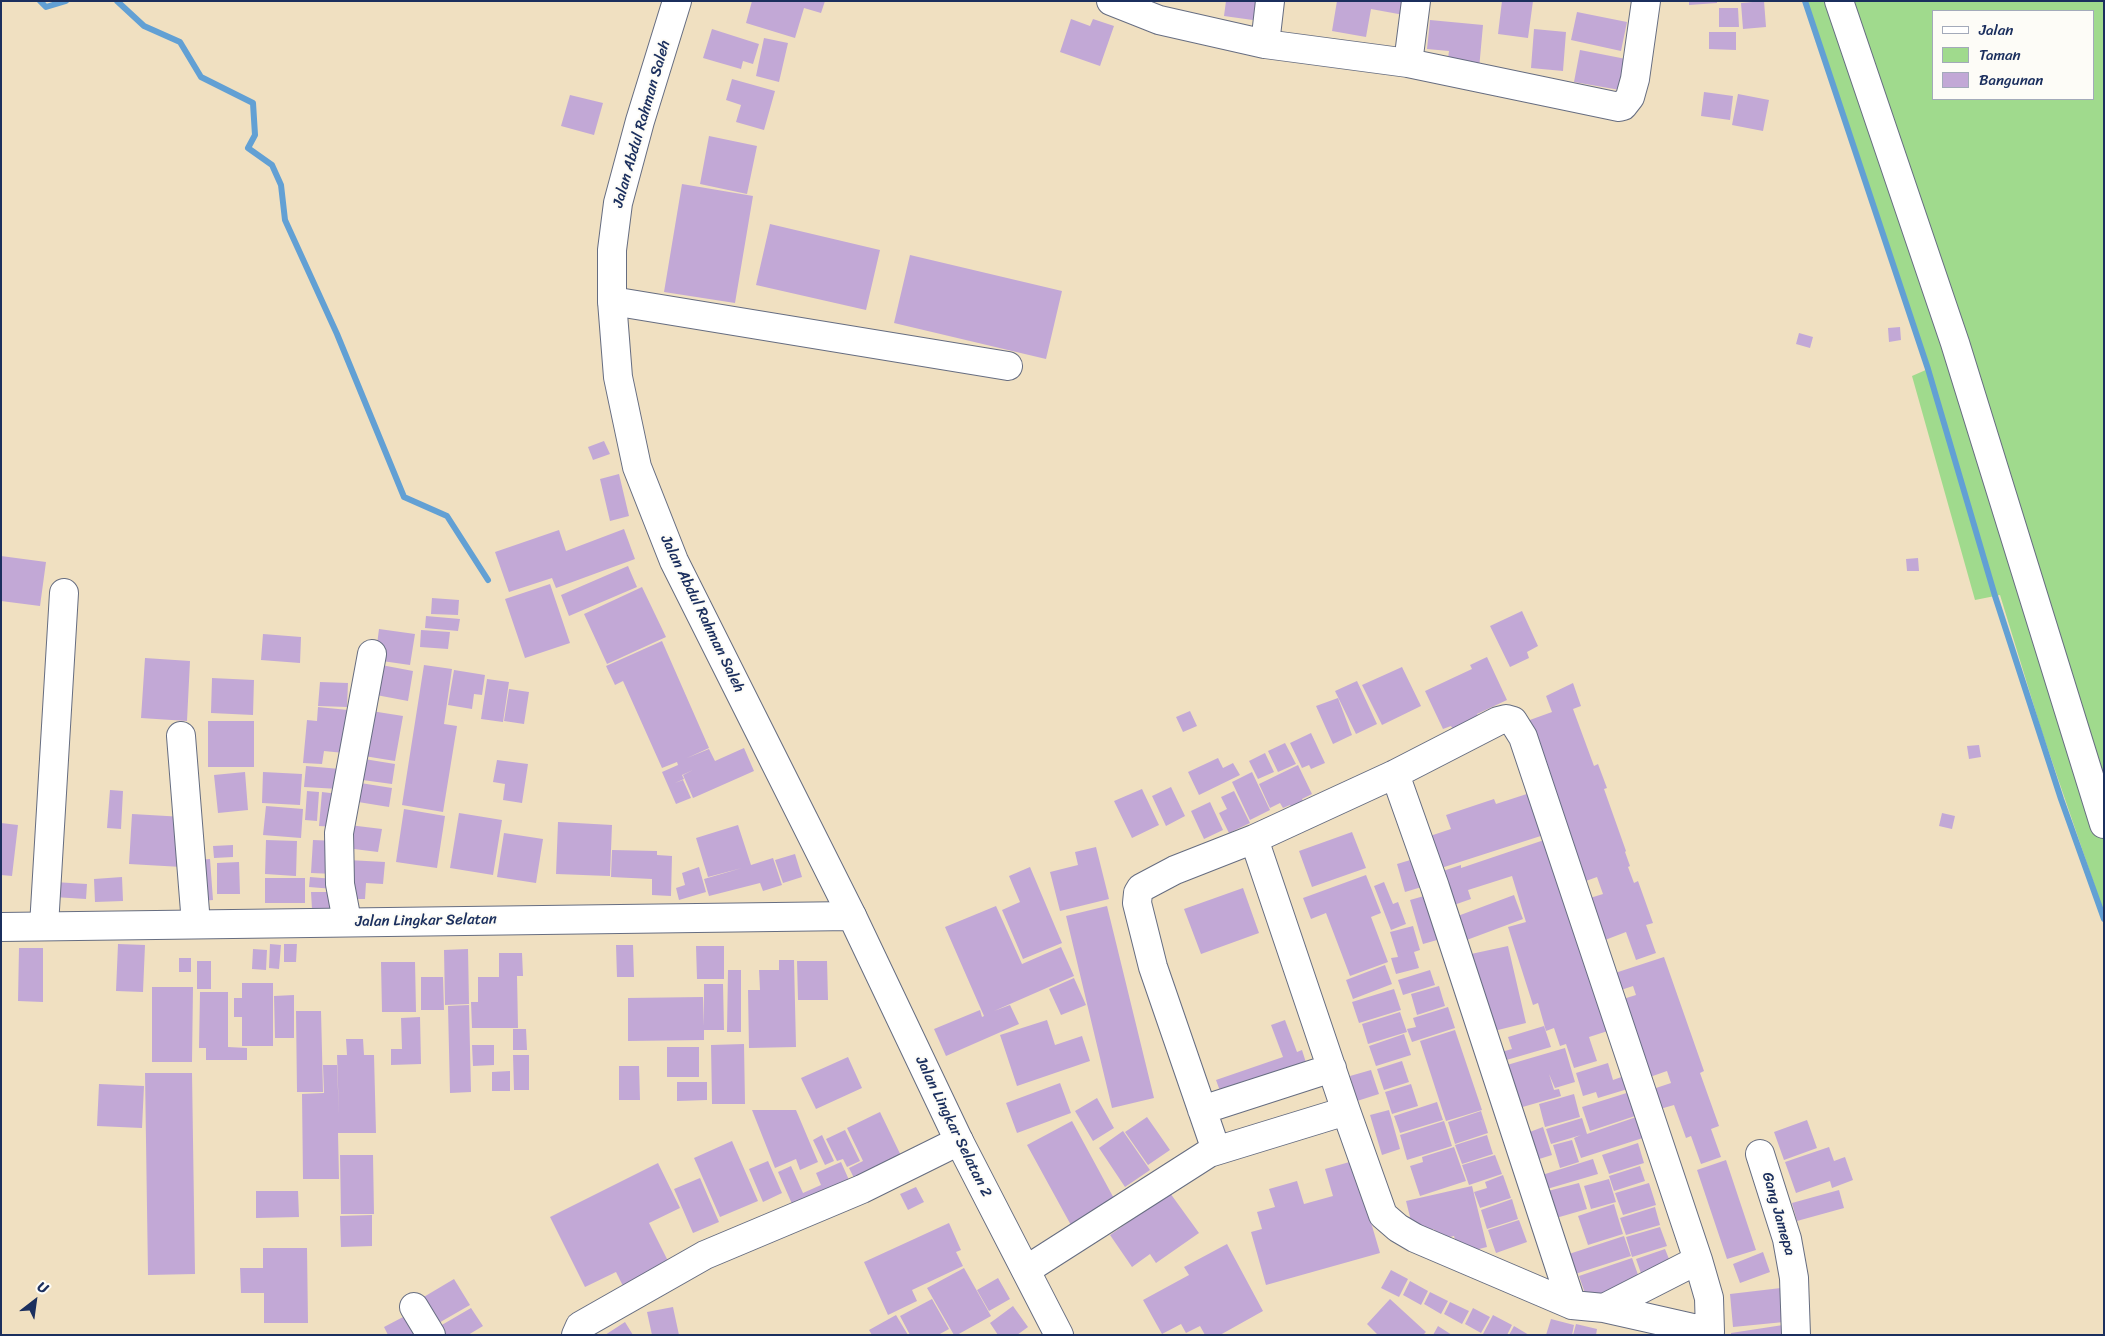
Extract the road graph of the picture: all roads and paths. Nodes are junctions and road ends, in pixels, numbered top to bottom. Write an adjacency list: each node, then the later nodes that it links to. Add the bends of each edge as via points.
1 (677, 1): 9 (main road, Jalan Abdul Rahman Saleh, via 618,203 612,250)
2 (1111, 1): 7 (main road, via 1159,20)
3 (1270, 1): 7 (main road)
4 (1416, 1): 8 (main road)
5 (1646, 1): 8 (main road, via 1635,79 1630,97 1623,106)
6 (1839, 1): 15 (main road, via 1955,343)
7 (1265, 44): 8 (main road)
8 (1408, 63)
9 (612, 301): 10 (main road); 17 (main road, Jalan Abdul Rahman Saleh, via 618,377 635,458 664,536 678,570)
10 (1008, 366)
11 (64, 593): 20 (main road)
12 (372, 654): 18 (main road, via 339,833 340,884)
13 (181, 736): 19 (main road)
14 (1395, 774): 16 (main road); 28 (main road, via 1506,719 1519,728); 30 (main road)
15 (2104, 824)
16 (1254, 839): 22 (main road); 23 (main road, via 1176,870 1141,888 1138,893 1137,903 1153,967)
17 (852, 916): 18 (main road, Jalan Lingkar Selatan); 25 (main road, Jalan Lingkar Selatan 2)
18 (347, 921): 19 (main road, Jalan Lingkar Selatan)
19 (196, 924): 20 (main road, Jalan Lingkar Selatan)
20 (44, 926): 21 (main road, Jalan Lingkar Selatan)
21 (1, 927)
22 (1332, 1068): 23 (main road); 24 (main road)
23 (1202, 1110): 26 (main road)
24 (1346, 1111): 26 (main road); 30 (main road, via 1383,1214 1398,1228)
25 (959, 1141): 29 (main road, Jalan Lingkar Selatan 2); 34 (main road, via 862,1189 704,1255 580,1326)
26 (1216, 1150): 29 (main road)
27 (1760, 1154): 36 (main road, Gang Jamepa, via 1787,1239 1794,1278)
28 (1698, 1260): 32 (main road); 32 (main road, via 1709,1298 1710,1332)
29 (1026, 1270): 35 (main road, Jalan Lingkar Selatan 2)
30 (1572, 1304): 32 (main road)
31 (414, 1307): 33 (main road)
32 (1604, 1308)
33 (431, 1335)
34 (576, 1335)
35 (1059, 1335)
36 (1796, 1335)

